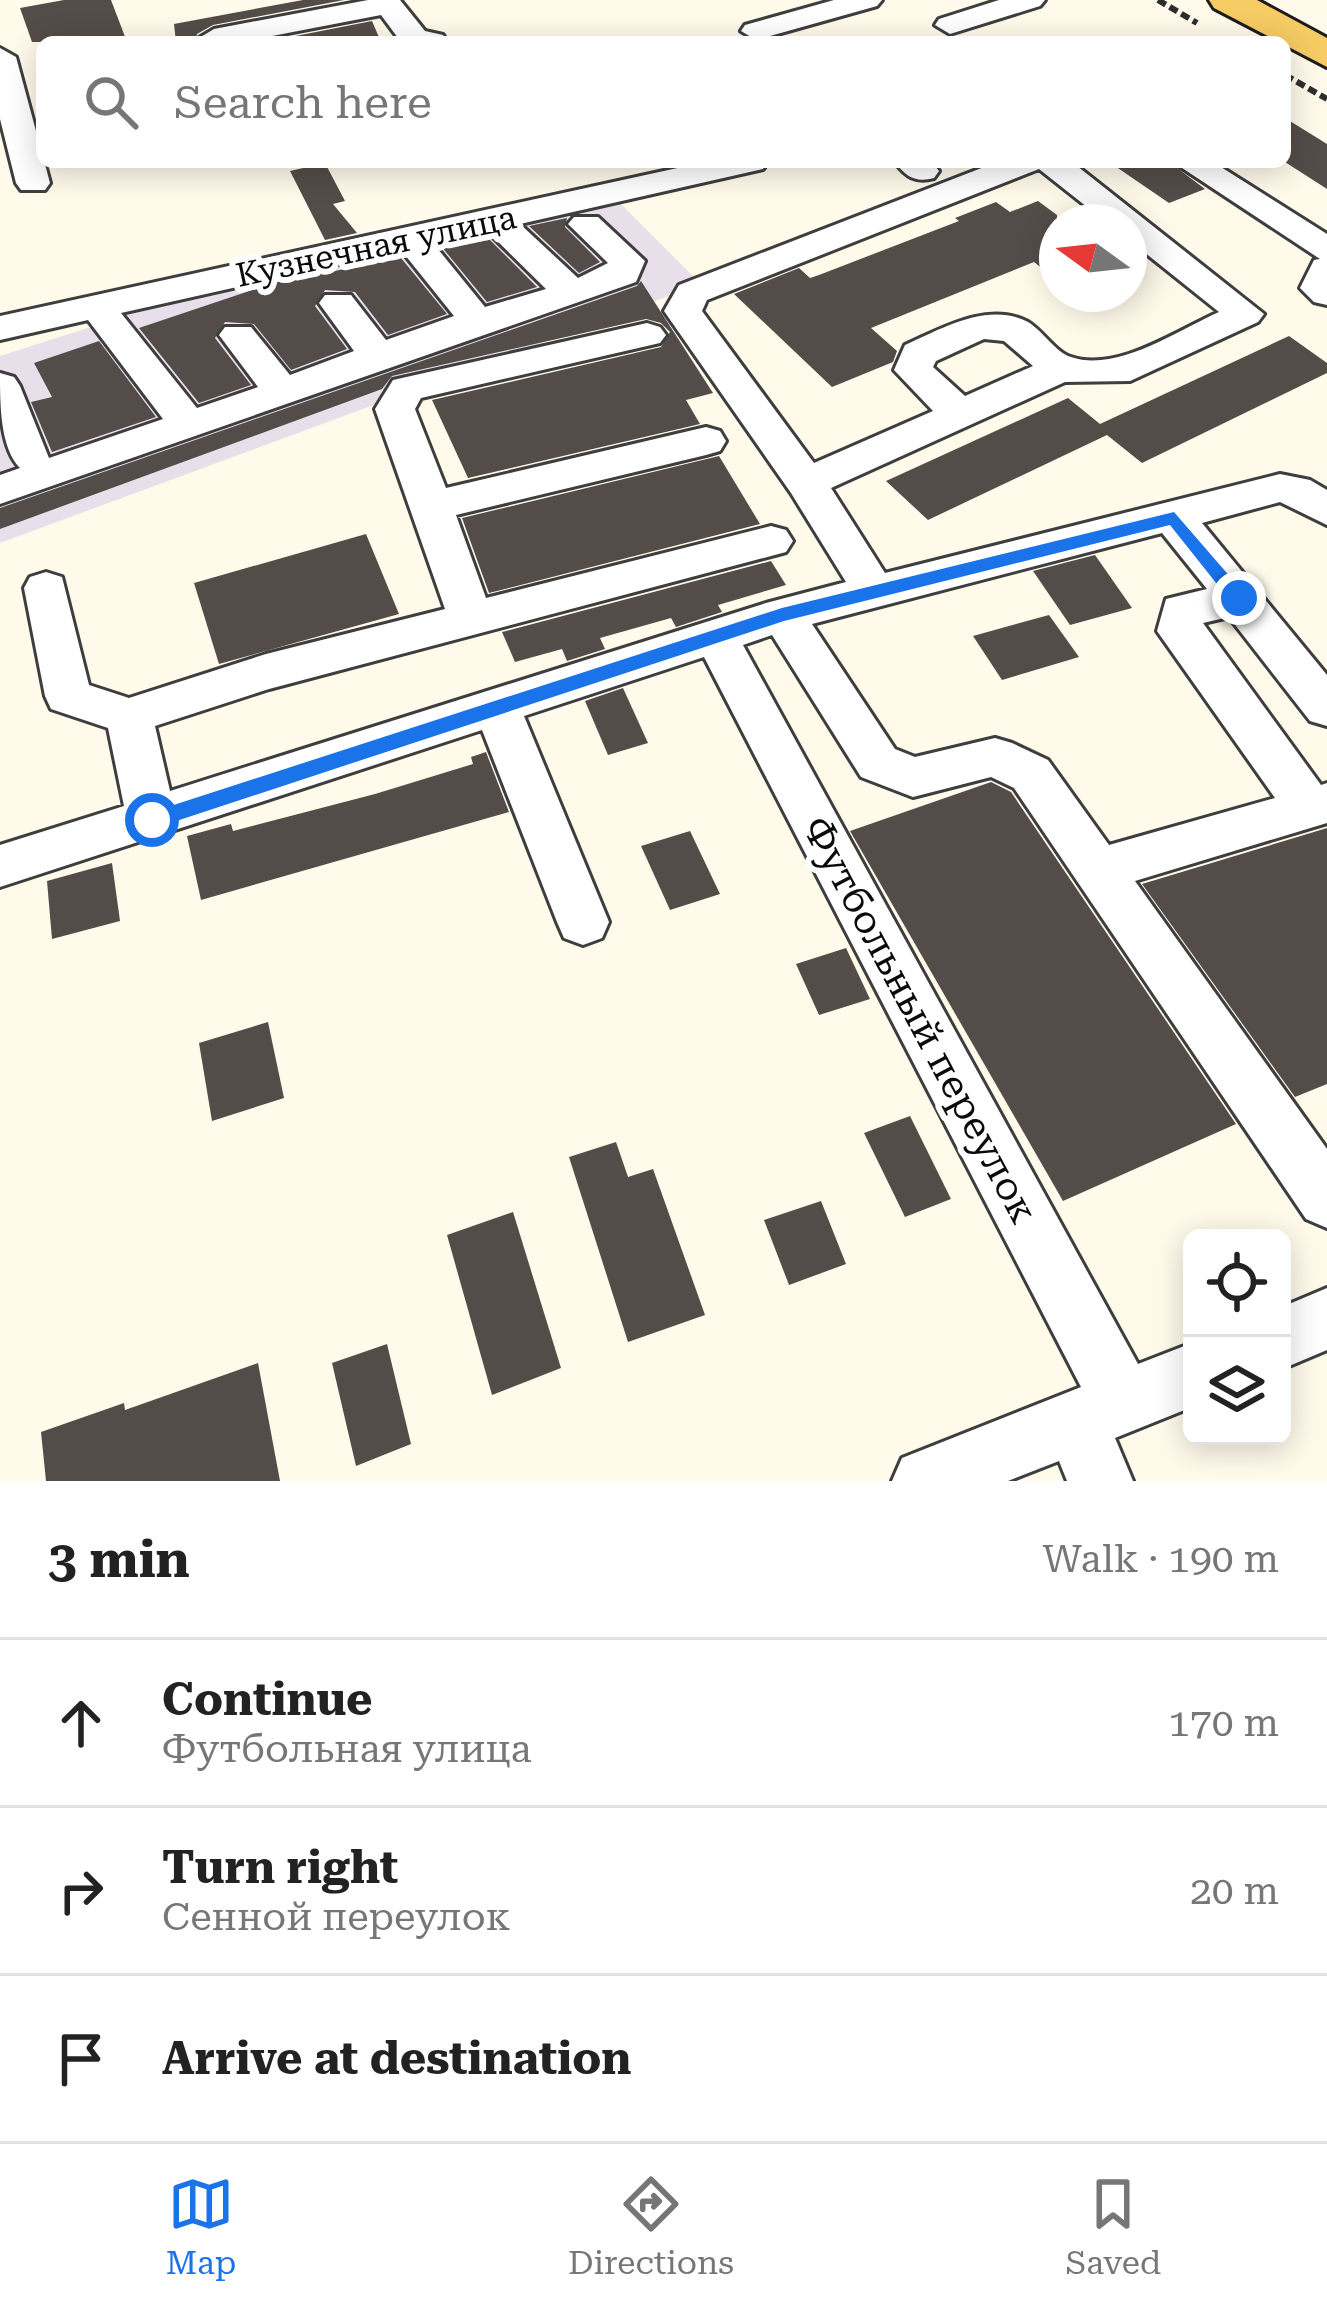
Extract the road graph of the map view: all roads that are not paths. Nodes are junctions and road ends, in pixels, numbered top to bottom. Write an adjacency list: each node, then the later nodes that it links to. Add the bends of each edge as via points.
1 (867, 0): 8 (street)
2 (920, 0): 10 (street)
3 (1030, 0): 10 (street)
4 (1228, 0): 12 (main road)
5 (1272, 0): 7 (main road)
6 (387, 3): 9 (street); 11 (street)
7 (1327, 30)
8 (756, 32)
9 (211, 33)
10 (961, 34)
11 (413, 36)
12 (1327, 55)
13 (0, 57): 18 (street)
14 (725, 168): 20 (street, Кузнечная улица)
15 (1012, 168): 42 (street, via 692,293 683,311)
16 (1059, 168): 19 (street)
17 (1199, 168): 24 (street)
18 (33, 183)
19 (1105, 204)
20 (496, 220): 23 (street, Кузнечная улица); 26 (street)
21 (586, 224): 26 (street, via 627,261 623,274)
22 (1147, 237): 35 (street, via 1245,314 1116,372)
23 (411, 238): 29 (street, Кузнечная улица); 30 (street)
24 (1327, 250)
25 (1327, 268): 27 (street, via 1318,288)
26 (572, 293): 30 (street)
27 (1327, 294)
28 (338, 303): 34 (street)
29 (97, 307): 31 (street, Кузнечная улица); 39 (street)
30 (477, 321): 34 (street)
31 (0, 328)
32 (238, 335): 37 (street)
33 (647, 335): 44 (street, via 407,389 395,409)
34 (378, 356): 37 (street)
35 (1060, 369): 38 (street); 38 (street, via 1014,330 979,327 920,354 913,370)
36 (0, 386): 41 (street)
37 (283, 392): 39 (street)
38 (960, 414): 42 (street)
39 (188, 424): 43 (street)
40 (706, 441): 44 (street)
41 (29, 457)
42 (806, 483): 49 (street)
43 (0, 490)
44 (432, 506): 52 (street)
45 (1327, 510): 46 (street, via 1280,488)
46 (1174, 518): 49 (street); 50 (street)
47 (772, 541): 52 (street)
48 (46, 588): 56 (street, via 68,696)
49 (874, 591): 51 (street)
50 (1239, 598): 55 (street); 57 (street, via 1182,611 1180,631)
51 (782, 615): 53 (street); 60 (street, via 878,764 913,777 995,757 1031,774)
52 (470, 618): 56 (street)
53 (716, 636): 54 (street); 66 (street, Футбольный переулок)
54 (497, 707): 58 (street); 61 (street)
55 (1327, 708)
56 (129, 716): 58 (street)
57 (1319, 805): 60 (street)
58 (152, 820): 59 (street)
59 (0, 866)
60 (1097, 870): 62 (street)
61 (583, 922)
62 (1327, 1198)
63 (1327, 1319): 64 (street)
64 (1284, 1337)
65 (1183, 1381): 66 (street)
66 (1100, 1436): 67 (street)
67 (925, 1481)

